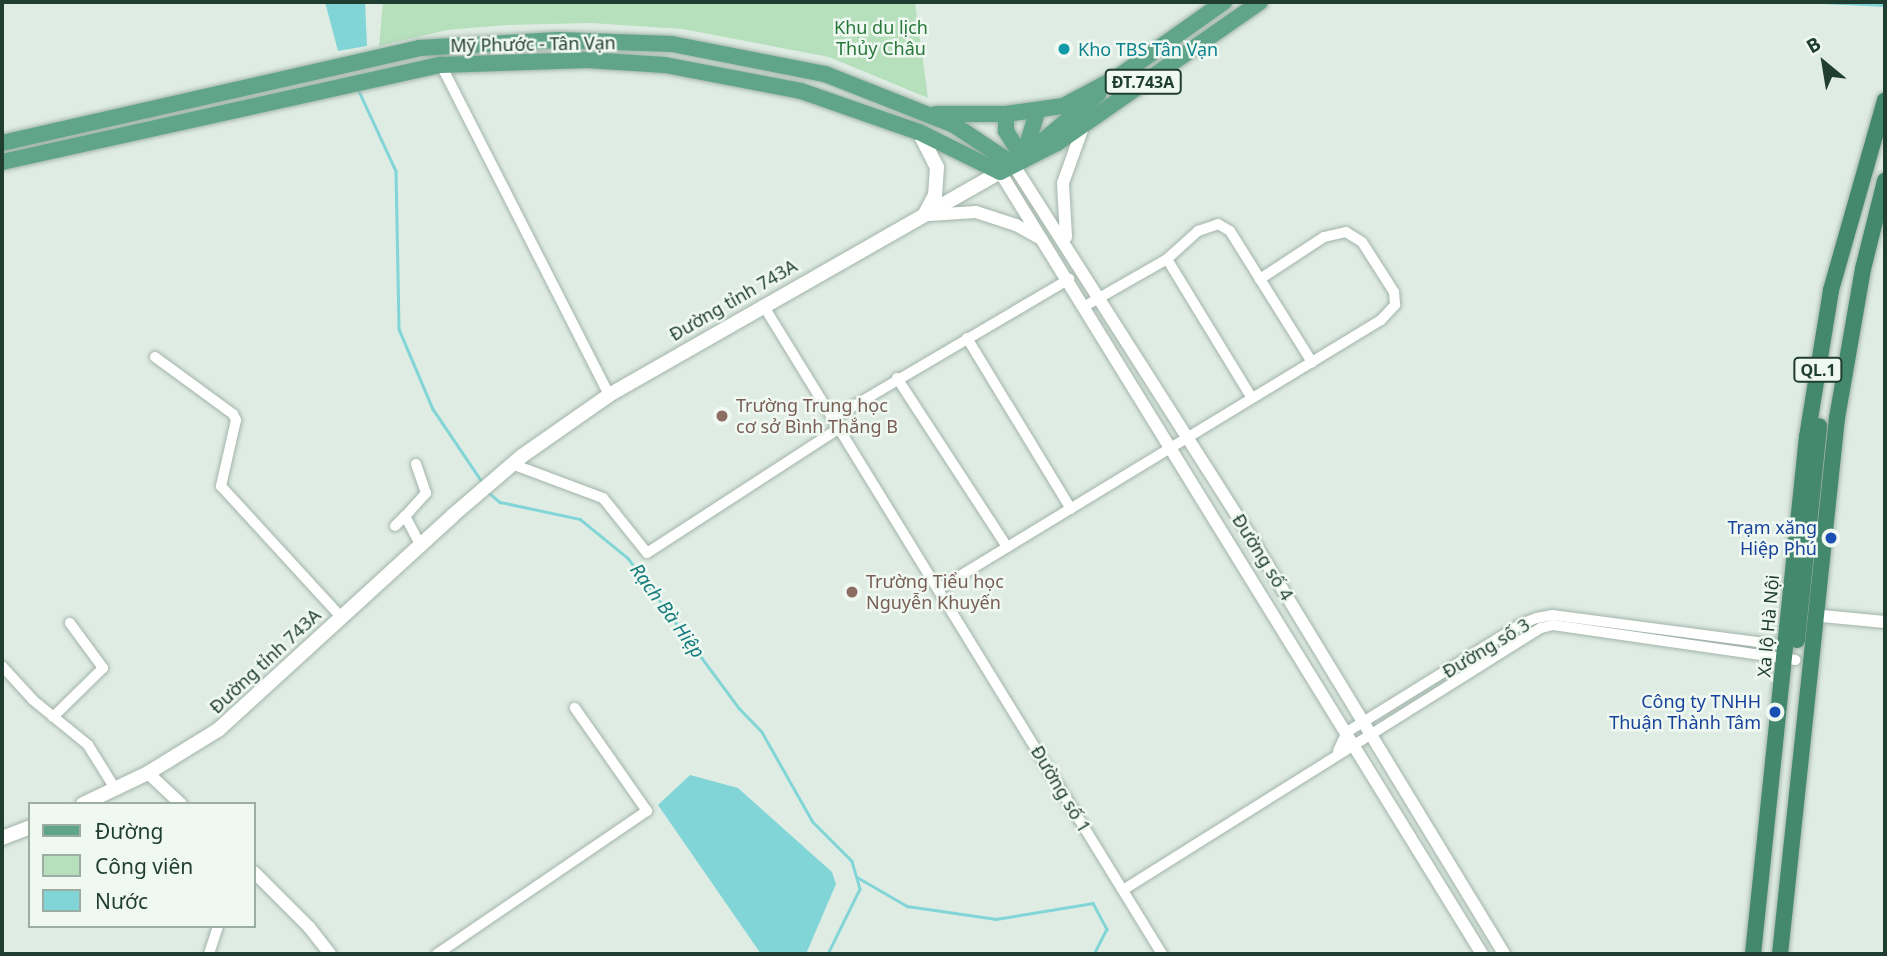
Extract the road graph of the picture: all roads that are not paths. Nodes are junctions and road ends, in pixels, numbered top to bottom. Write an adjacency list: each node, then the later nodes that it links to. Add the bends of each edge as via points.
1 (1224, 2): 6 (main road, Mỹ Phước - Tân Vạn / ĐT.743A)
2 (1260, 2): 11 (main road, ĐT.743A)
3 (695, 47): 5 (main road); 9 (main road, Mỹ Phước - Tân Vạn, via 825,75); 14 (main road, Mỹ Phước - Tân Vạn, via 558,40 419,48)
4 (442, 65): 5 (main road, Mỹ Phước - Tân Vạn, via 587,60); 15 (main road, Mỹ Phước - Tân Vạn); 33 (street)
5 (692, 69): 13 (main road, Mỹ Phước - Tân Vạn, via 801,91)
6 (1118, 76): 8 (main road, Mỹ Phước - Tân Vạn, via 1063,106); 16 (main road, Đường tỉnh 743A / ĐT.743A, via 1039,136)
7 (1885, 101): 18 (highway, Xa lộ Hà Nội / QL.1)
8 (1037, 112): 10 (main road, Mỹ Phước - Tân Vạn); 16 (main road)
9 (930, 114): 10 (main road, Mỹ Phước - Tân Vạn); 16 (main road, Mỹ Phước - Tân Vạn, via 969,132)
10 (1006, 114): 16 (main road)
11 (1085, 124): 16 (main road, ĐT.743A); 22 (street, via 1063,183)
12 (1885, 127): 18 (highway, Xa lộ Hà Nội / QL.1)
13 (919, 132): 16 (main road, Mỹ Phước - Tân Vạn); 19 (main road, via 935,158 938,176)
14 (2, 143)
15 (2, 162)
16 (1012, 165): 19 (main road, Đường tỉnh 743A / ĐT.743A); 21 (street, Đường số 4); 22 (street, Đường số 4)
17 (1885, 181): 41 (highway, QL.1, via 1863,269)
18 (1862, 186): 53 (highway, Xa lộ Hà Nội / QL.1, via 1825,382)
19 (925, 215): 21 (street, via 976,212 1016,225); 27 (main road, Đường tỉnh 743A / ĐT.743A)
20 (1885, 218): 41 (highway, QL.1, via 1857,337 1837,470)
21 (1045, 241): 24 (street, Đường số 4)
22 (1068, 244): 26 (street, Đường số 4)
23 (1167, 259): 25 (street, via 1198,231 1218,224 1230,231); 26 (street); 34 (street)
24 (1069, 279): 28 (street, Đường số 4); 29 (street)
25 (1260, 279): 31 (street); 31 (street, via 1324,237 1346,232 1362,242 1394,292 1395,305 1387,314)
26 (1100, 297): 28 (street); 37 (street, Đường số 4)
27 (762, 305): 33 (main road, Đường tỉnh 743A / ĐT.743A); 35 (street, Đường số 1)
28 (1085, 306): 38 (street, Đường số 4)
29 (967, 338): 32 (street); 42 (street)
30 (155, 357): 49 (street, via 233,414 236,420 220,486)
31 (1312, 362): 34 (street)
32 (897, 378): 35 (street); 46 (street)
33 (609, 395): 40 (main road, Đường tỉnh 743A / ĐT.743A)
34 (1252, 398): 37 (street)
35 (835, 417): 36 (street, Đường số 1)
36 (841, 427): 40 (street, via 647,553 603,498); 47 (street, Đường số 1)
37 (1188, 437): 38 (street); 57 (street, Đường số 4)
38 (1170, 448): 42 (street); 58 (street, Đường số 4)
39 (416, 464): 43 (street, via 426,492)
40 (512, 464): 45 (main road, Đường tỉnh 743A / ĐT.743A)
41 (1829, 489): 48 (highway, QL.1, via 1822,558 1827,567)
42 (1071, 509): 46 (street)
43 (405, 516): 44 (street); 45 (street)
44 (395, 526)
45 (420, 544): 49 (main road, Đường tỉnh 743A / ĐT.743A)
46 (1007, 547): 47 (street)
47 (940, 588): 69 (street, Đường số 1)
48 (1819, 616): 51 (street); 79 (highway, QL.1); 80 (highway, QL.1)
49 (341, 617): 62 (main road, Đường tỉnh 743A / ĐT.743A, via 218,730)
50 (70, 622): 56 (street, via 103,668)
51 (1885, 622)
52 (1539, 623): 53 (street, Đường số 3, via 1553,615); 57 (street, Đường số 3, via 1521,624); 59 (street, Đường số 3)
53 (1790, 653): 77 (highway, Xa lộ Hà Nội / QL.1); 78 (highway, Xa lộ Hà Nội / QL.1)
54 (2, 666): 56 (street)
55 (575, 708): 73 (street, via 647,811)
56 (54, 717): 63 (street, via 88,745)
57 (1363, 722): 58 (street, Đường số 3); 59 (street, Đường số 4)
58 (1347, 732): 60 (street, Đường số 4); 61 (street)
59 (1372, 736): 60 (street, Đường số 3); 76 (street, Đường số 4)
60 (1355, 745): 61 (street, Đường số 3); 75 (street, Đường số 4)
61 (1338, 751): 69 (street, Đường số 3)
62 (148, 773): 63 (main road, Đường tỉnh 743A / ĐT.743A); 65 (street)
63 (116, 790): 64 (main road, Đường tỉnh 743A / ĐT.743A)
64 (88, 802)
65 (179, 802)
66 (28, 828): 67 (main road)
67 (2, 838)
68 (256, 874): 72 (street)
69 (1123, 890): 74 (street, Đường số 1)
70 (217, 928): 71 (street)
71 (209, 954)
72 (330, 954)
73 (437, 954)
74 (1162, 954)
75 (1482, 954)
76 (1504, 954)
77 (1753, 954)
78 (1762, 954)
79 (1780, 954)
80 (1788, 954)

